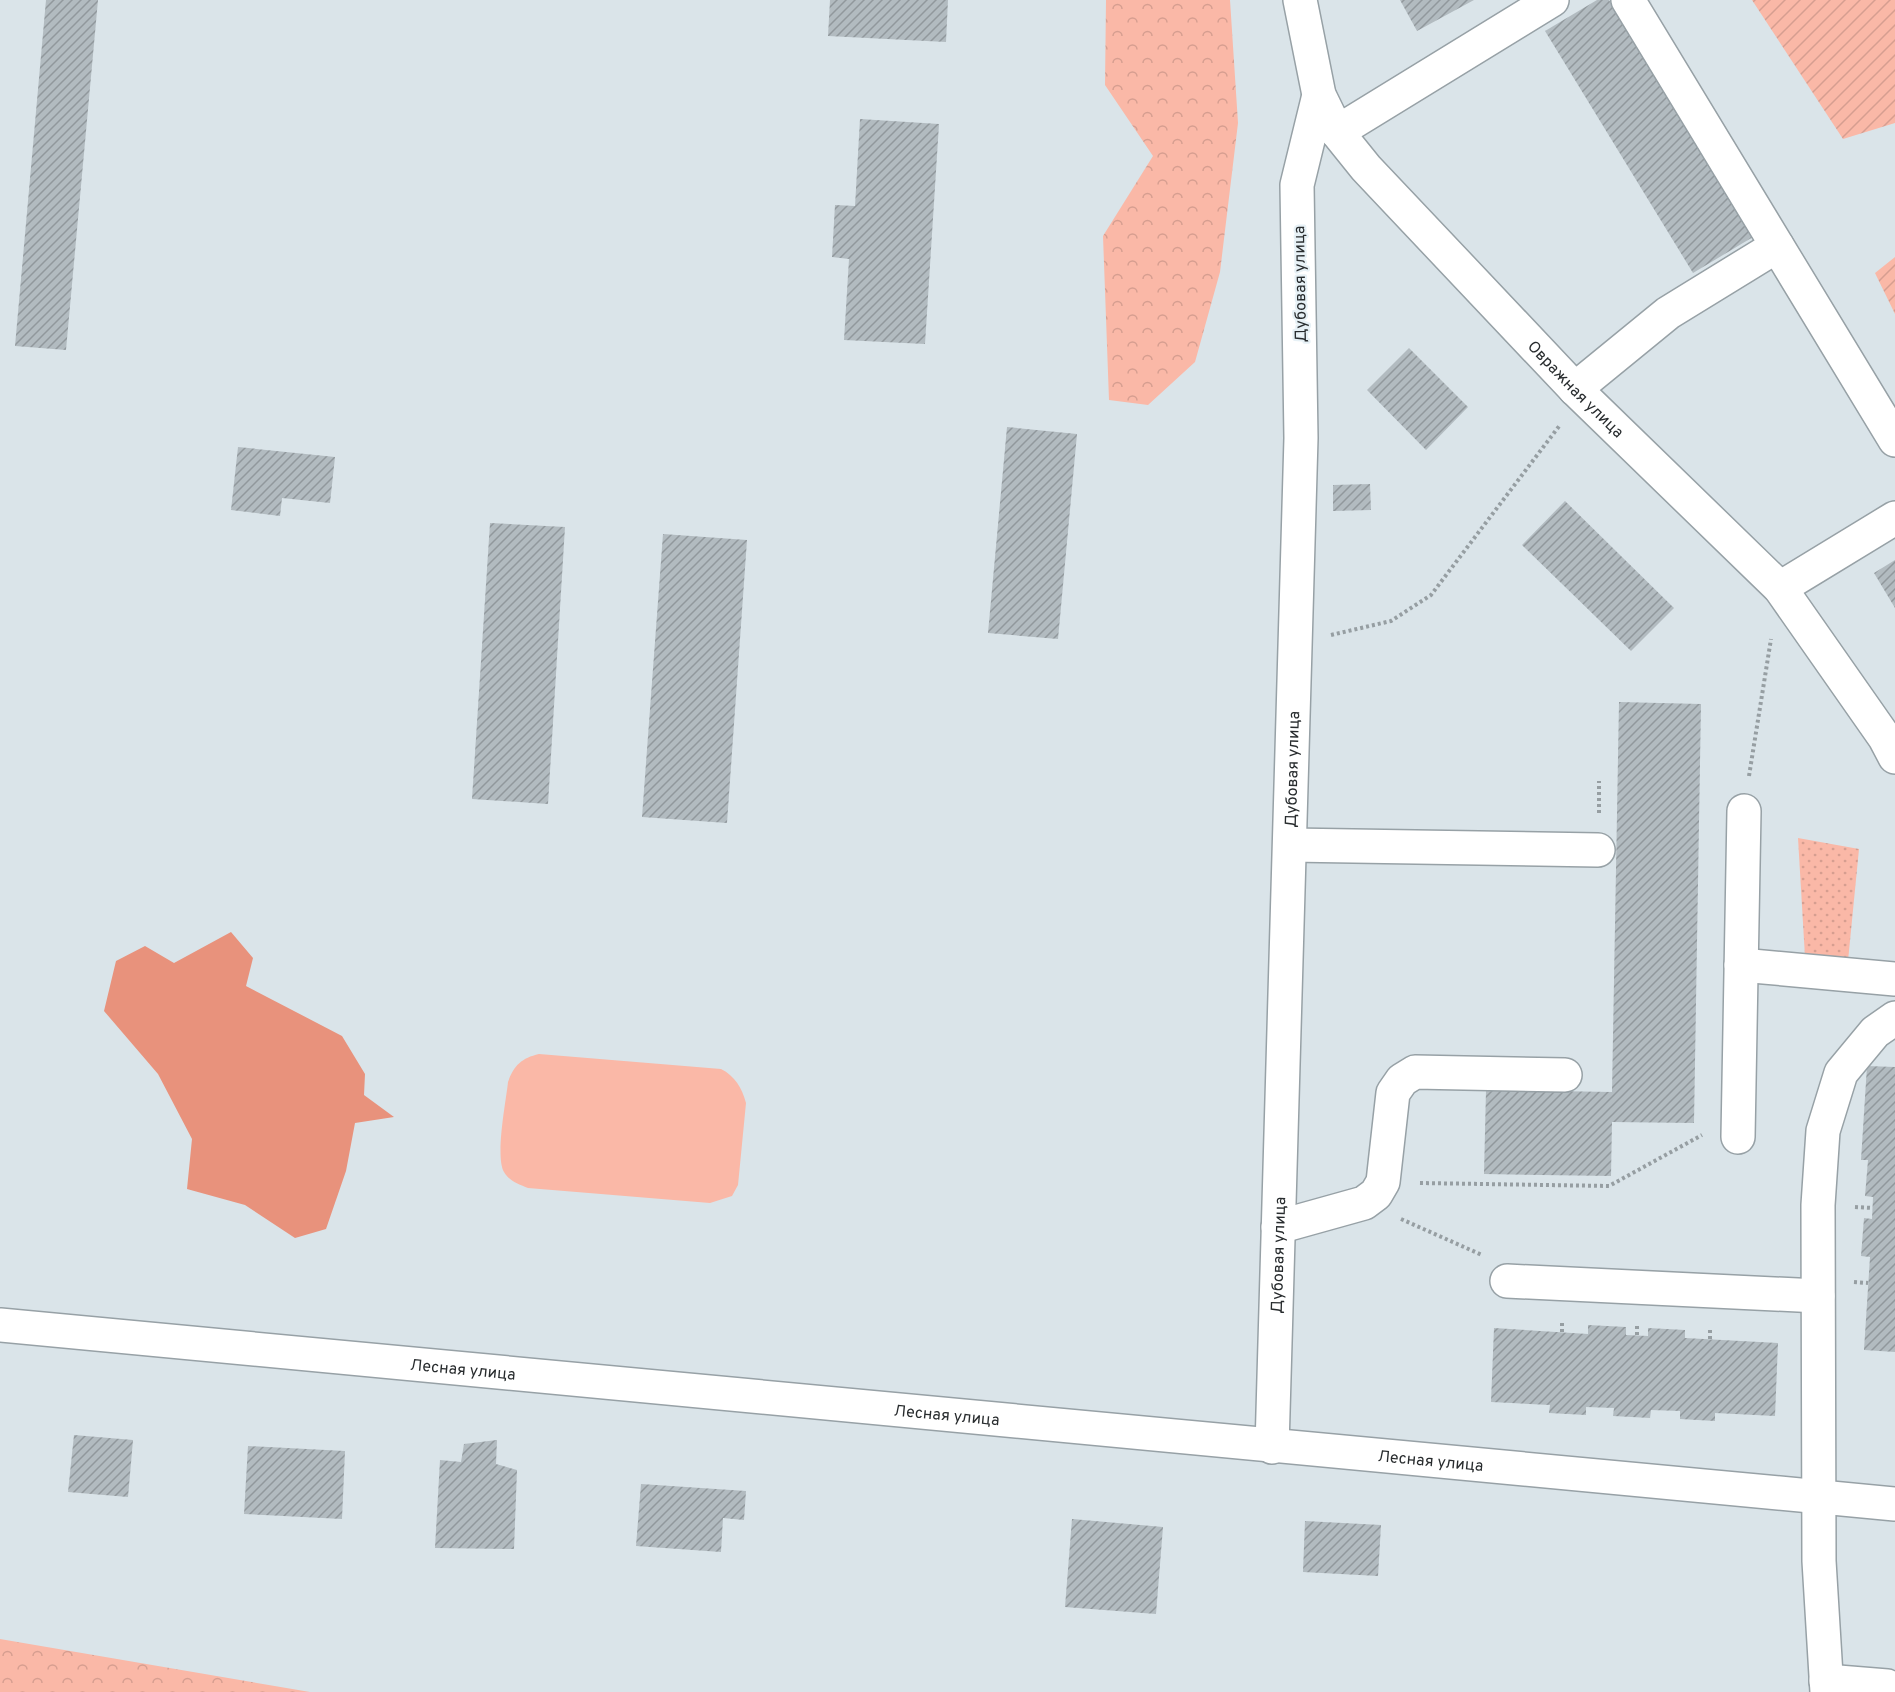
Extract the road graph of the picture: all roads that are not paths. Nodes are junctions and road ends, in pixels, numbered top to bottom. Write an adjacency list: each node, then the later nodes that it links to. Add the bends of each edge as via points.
1 (1300, 0): 4 (street, Овражная улица)
2 (1552, 0): 5 (street)
3 (1628, 0): 6 (street)
4 (1319, 95): 5 (street, Овражная улица); 13 (street, Дубовая улица, via 1297,185 1302,438)
5 (1337, 132): 7 (street, Овражная улица, via 1366,168)
6 (1777, 246): 7 (street, via 1668,313); 8 (street)
7 (1575, 389): 10 (street, Овражная улица)
8 (1895, 440)
9 (1895, 518): 10 (street)
10 (1779, 588): 11 (street, Овражная улица, via 1886,738)
11 (1895, 757)
12 (1744, 811): 15 (street)
13 (1290, 845): 14 (street); 20 (street, Дубовая улица)
14 (1598, 850)
15 (1741, 965): 16 (street); 19 (street)
16 (1895, 979)
17 (1895, 1018): 22 (street, via 1875,1032 1841,1073 1823,1131)
18 (1565, 1075): 20 (street, via 1415,1072 1402,1080 1393,1093 1374,1193)
19 (1723, 1135)
20 (1278, 1227): 24 (street, Дубовая улица)
21 (1507, 1281): 22 (street)
22 (1818, 1296): 25 (street)
23 (0, 1325): 24 (street, Лесная улица)
24 (1272, 1447): 25 (street, Лесная улица)
25 (1818, 1498): 26 (street, Лесная улица); 28 (street)
26 (1895, 1504)
27 (1887, 1686): 28 (street)
28 (1827, 1687)

